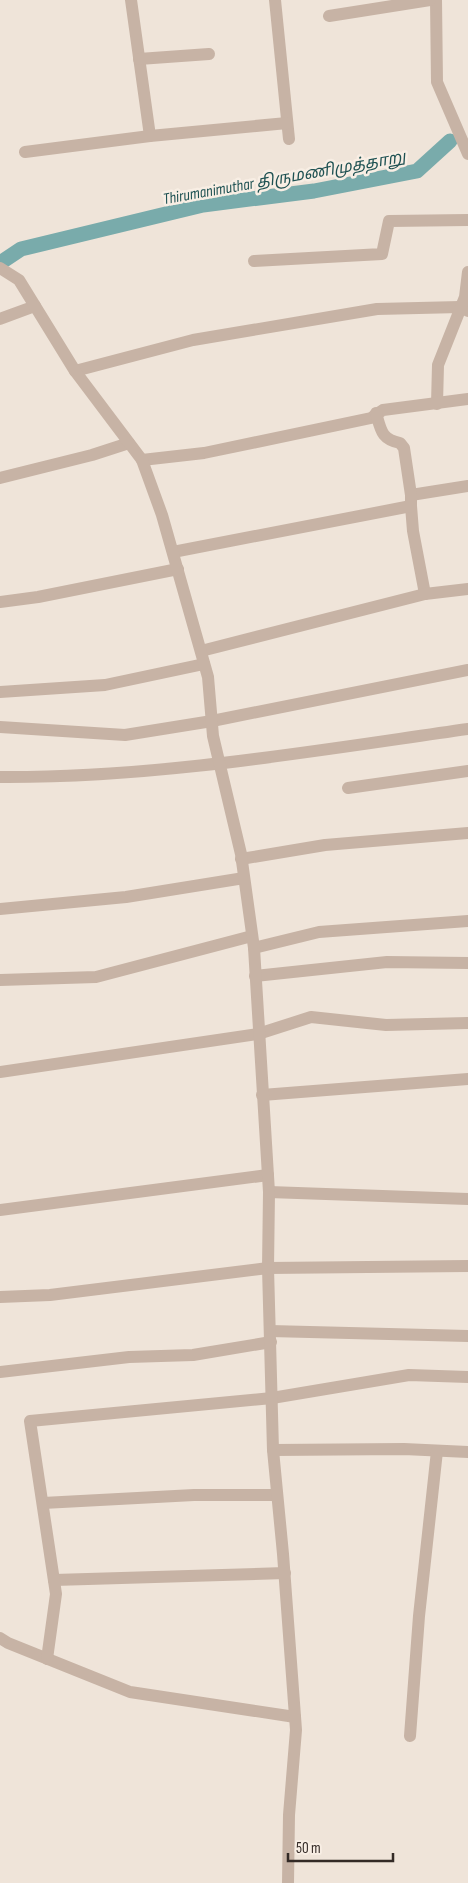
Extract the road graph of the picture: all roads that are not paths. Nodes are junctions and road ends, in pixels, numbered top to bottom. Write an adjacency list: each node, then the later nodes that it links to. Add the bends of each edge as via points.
1 (131, 0): 2 (street); 8 (street)
2 (137, 0)
3 (275, 0): 9 (street)
4 (430, 0): 6 (street)
5 (436, 0): 13 (street, via 437,82)
6 (329, 16)
7 (209, 54): 8 (street)
8 (139, 59): 10 (street)
9 (288, 123): 10 (street); 11 (street)
10 (150, 136): 12 (street)
11 (289, 139)
12 (25, 152)
13 (468, 154)
14 (468, 220): 15 (street, via 388,221 382,254)
15 (254, 261)
16 (0, 268): 18 (street, via 20,280)
17 (468, 272): 19 (street)
18 (36, 306): 20 (street); 21 (street)
19 (464, 309): 21 (street, via 377,309 193,340); 23 (street, via 438,365)
20 (0, 319)
21 (75, 371): 25 (street)
22 (468, 400): 23 (street)
23 (437, 404): 24 (street)
24 (376, 413): 26 (street, via 370,418 204,453); 29 (street, via 385,437 404,448)
25 (129, 443): 26 (street); 27 (street)
26 (142, 460): 30 (street)
27 (0, 478)
28 (468, 486): 29 (street)
29 (411, 500): 30 (street); 33 (street, via 413,531)
30 (173, 552): 31 (street)
31 (178, 569): 34 (street); 35 (street)
32 (468, 589): 33 (street)
33 (425, 594): 35 (street)
34 (0, 602)
35 (201, 651): 36 (street)
36 (204, 664): 38 (street, via 105,685); 39 (street)
37 (468, 670): 39 (street)
38 (0, 692)
39 (212, 721): 40 (street, via 125,735); 42 (street)
40 (0, 727)
41 (468, 729): 42 (street)
42 (220, 764): 44 (street); 47 (street)
43 (468, 771): 45 (street)
44 (0, 777)
45 (348, 788)
46 (468, 833): 47 (street, via 325,845)
47 (241, 859): 48 (street)
48 (244, 878): 49 (street, via 126,897); 51 (street)
49 (0, 909)
50 (468, 921): 51 (street, via 319,932)
51 (253, 942): 53 (street); 54 (street, via 96,977)
52 (468, 963): 53 (street, via 387,962)
53 (256, 976): 56 (street)
54 (0, 980)
55 (468, 1023): 56 (street, via 386,1024 311,1017)
56 (258, 1034): 57 (street); 59 (street)
57 (0, 1072)
58 (468, 1078): 59 (street)
59 (262, 1095): 60 (street)
60 (268, 1175): 61 (street); 63 (street)
61 (269, 1192): 62 (street); 65 (street)
62 (468, 1199)
63 (0, 1210)
64 (468, 1266): 65 (street)
65 (268, 1268): 66 (street, via 50,1295); 68 (street)
66 (0, 1298)
67 (468, 1336): 68 (street)
68 (271, 1337): 69 (street, via 193,1354 129,1357); 71 (street)
69 (0, 1372)
70 (468, 1377): 71 (street, via 409,1375)
71 (272, 1398): 72 (street); 76 (street, via 30,1421)
72 (273, 1450): 73 (street); 75 (street)
73 (437, 1451): 74 (street); 82 (street)
74 (468, 1452)
75 (277, 1494): 76 (street); 77 (street)
76 (43, 1503): 78 (street)
77 (285, 1573): 78 (street); 81 (street)
78 (54, 1580): 80 (street, via 56,1594)
79 (0, 1638): 80 (street)
80 (47, 1659): 81 (street, via 130,1692)
81 (295, 1717): 83 (street)
82 (410, 1736)
83 (288, 1883)

